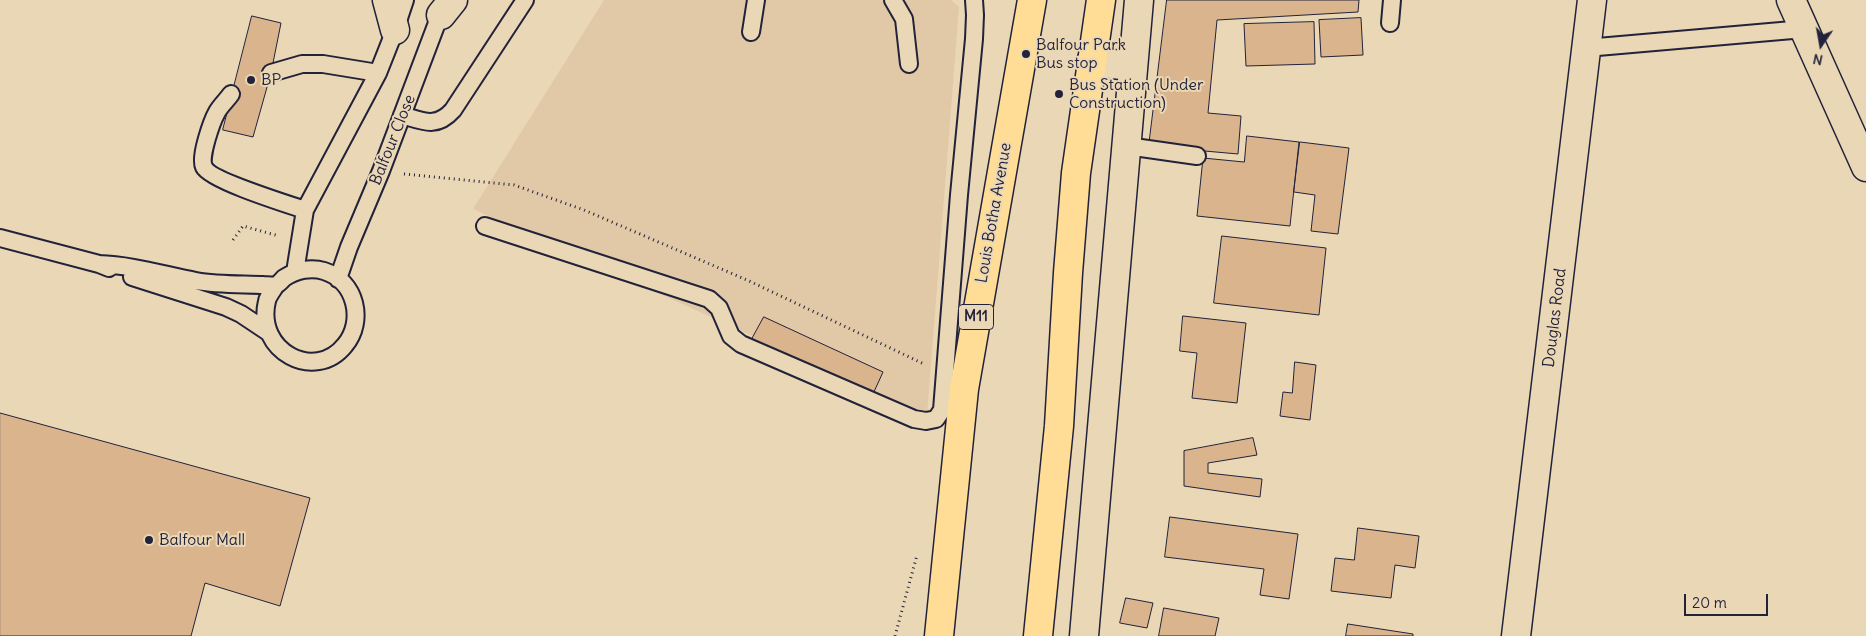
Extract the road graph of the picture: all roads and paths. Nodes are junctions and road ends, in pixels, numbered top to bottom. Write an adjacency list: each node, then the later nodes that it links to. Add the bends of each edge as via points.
1 (387, 0): 16 (street)
2 (405, 0): 16 (lane)
3 (525, 0): 25 (lane, via 446,118 428,123)
4 (756, 0): 17 (lane)
5 (893, 0): 20 (lane, via 904,19)
6 (974, 0): 40 (lane, via 974,39)
7 (1032, 0): 43 (main road, Louis Botha Avenue / M11, via 964,389)
8 (1100, 0): 19 (main road)
9 (1139, 0): 21 (street)
10 (1392, 0): 14 (lane)
11 (1592, 0): 18 (street, Douglas Road)
12 (1791, 0): 15 (street)
13 (446, 5): 25 (lane, Balfour Close)
14 (1390, 23)
15 (1804, 29): 18 (lane); 28 (street)
16 (396, 30): 23 (lane)
17 (751, 32)
18 (1586, 48): 46 (street, Douglas Road)
19 (1091, 62): 21 (street); 44 (main road, via 1071,218 1059,426)
20 (909, 64)
21 (1133, 66): 26 (street)
22 (271, 73): 23 (lane, via 302,64)
23 (378, 73): 30 (lane)
24 (232, 94): 30 (lane, via 217,112 204,150 204,167 218,178)
25 (402, 115): 29 (lane, Balfour Close)
26 (1127, 146): 27 (lane); 45 (street)
27 (1197, 156)
28 (1866, 167)
29 (380, 171): 37 (lane, Balfour Close); 40 (path, via 514,185 584,210 747,280)
30 (305, 210): 34 (lane)
31 (485, 226): 40 (lane, via 709,299 720,308 731,336 741,344 914,419 931,420 939,415)
32 (0, 238): 35 (lane)
33 (233, 240): 34 (path, via 243,226)
34 (299, 243): 36 (lane)
35 (99, 264): 38 (lane, via 127,266 199,281); 39 (lane, via 226,307)
36 (295, 272): 37 (lane, via 310,269); 38 (lane)
37 (338, 279): 39 (lane, via 349,290 357,319 345,347 318,361 302,360 288,356)
38 (276, 285): 39 (lane, via 267,299 265,316)
39 (268, 332)
40 (946, 374)
41 (919, 547): 42 (path)
42 (895, 636)
43 (939, 636)
44 (1038, 636)
45 (1084, 636)
46 (1516, 636)

